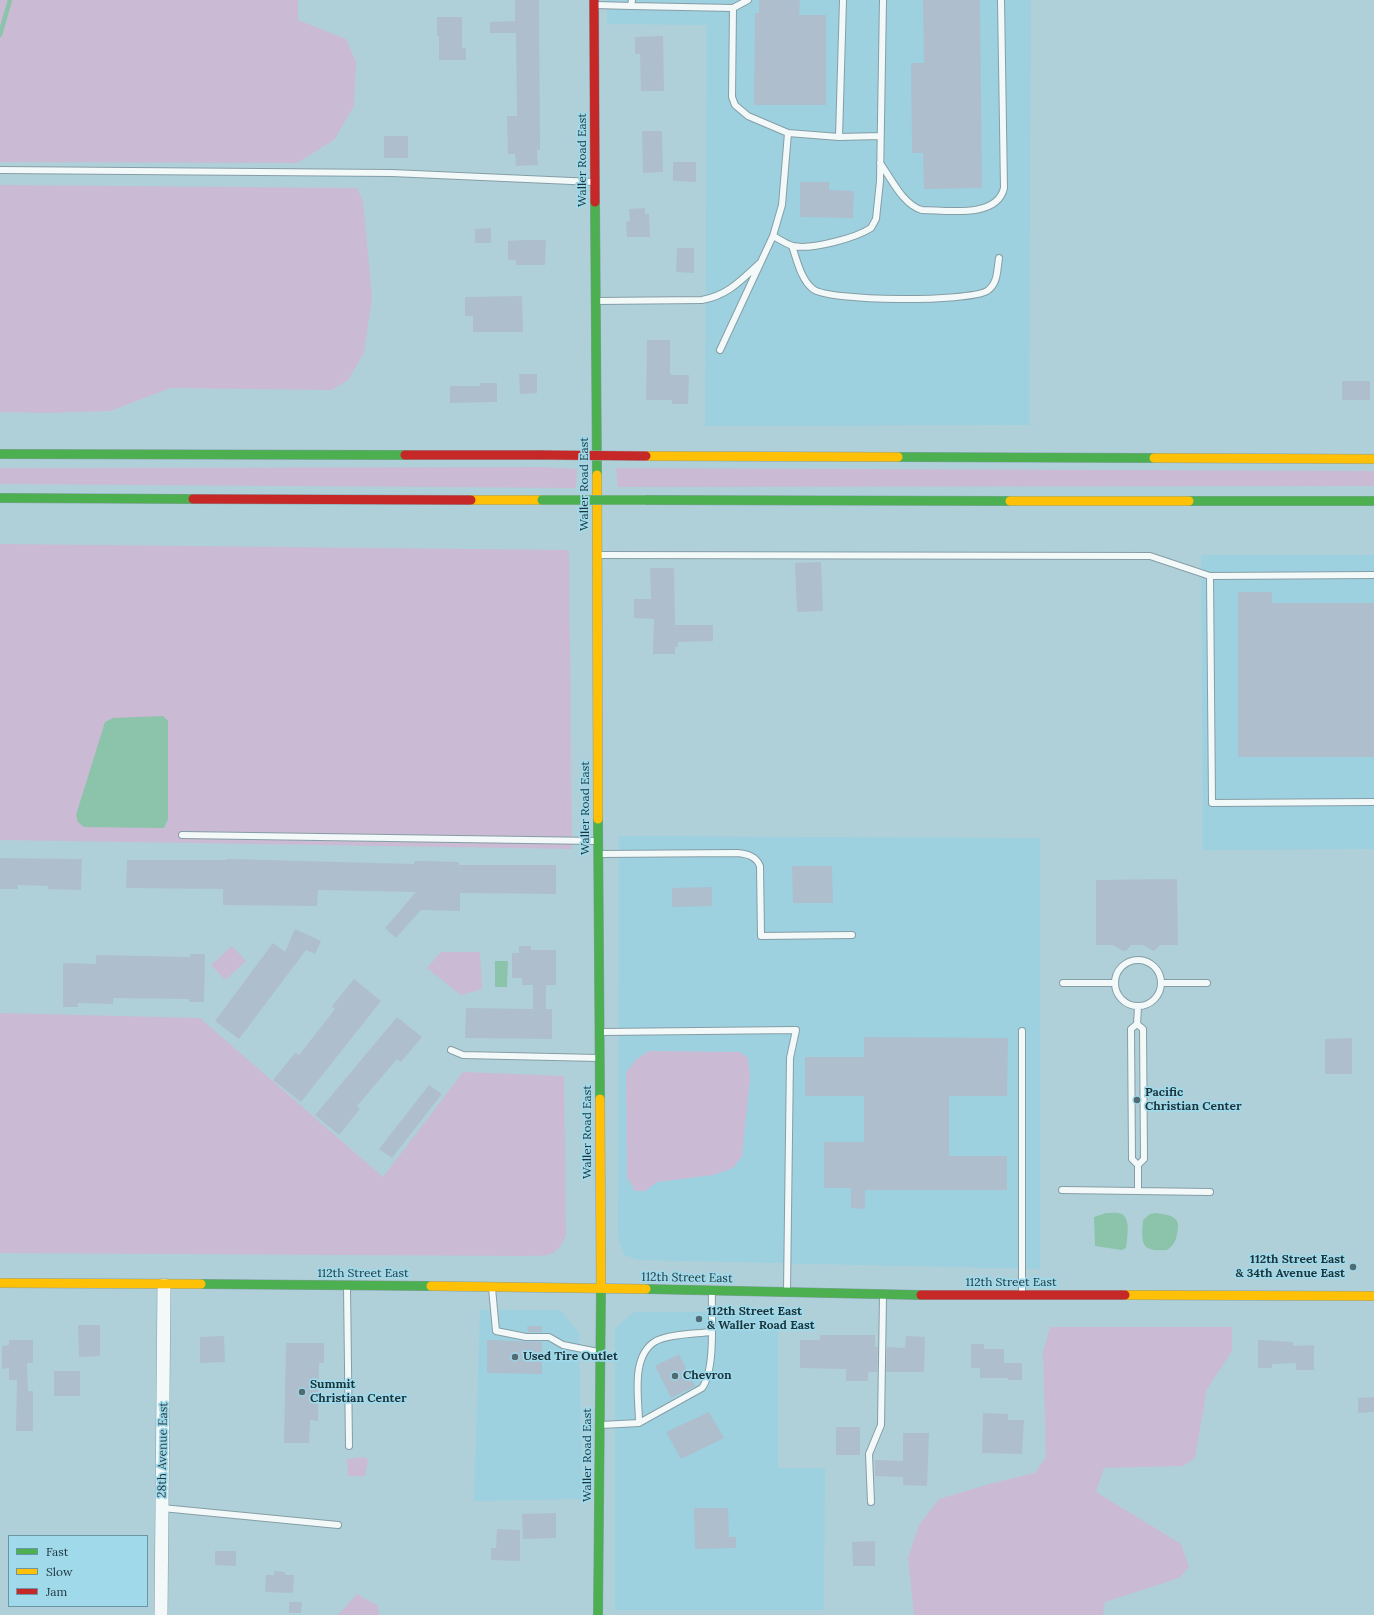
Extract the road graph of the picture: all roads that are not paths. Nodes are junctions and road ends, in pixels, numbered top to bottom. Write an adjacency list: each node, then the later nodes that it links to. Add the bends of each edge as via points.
1 (748, 0): 7 (lane)
2 (843, 0): 10 (lane)
3 (883, 0): 9 (lane)
4 (1001, 0): 11 (lane, via 1004,188 1002,196 990,207 978,210 922,210 915,208 902,195)
5 (594, 3): 6 (lane); 13 (main road, Waller Road East)
6 (632, 3): 7 (lane)
7 (733, 8): 8 (lane, via 732,97 735,105 748,116)
8 (788, 133): 10 (lane); 14 (lane, via 782,206)
9 (880, 136): 10 (lane); 11 (lane)
10 (839, 137)
11 (880, 163): 15 (lane, via 878,204 871,228 847,239)
12 (0, 170): 13 (lane, via 400,173)
13 (595, 182): 18 (main road, Waller Road East)
14 (773, 236): 15 (lane); 17 (lane)
15 (792, 246): 16 (lane, via 808,285 814,291 832,295 899,299 978,295 992,287 996,281)
16 (999, 258)
17 (764, 259): 18 (lane, via 730,290 716,297 702,300); 19 (lane)
18 (596, 301): 24 (main road, Waller Road East)
19 (720, 350)
20 (0, 454): 21 (main road, bridge)
21 (1374, 459)
22 (0, 498): 23 (main road, bridge)
23 (1374, 501)
24 (597, 555): 26 (lane, via 1150,556); 29 (main road, Waller Road East)
25 (1374, 575): 26 (lane)
26 (1210, 576): 27 (lane, via 1212,803)
27 (1374, 802)
28 (182, 835): 29 (lane)
29 (599, 841): 30 (main road, Waller Road East)
30 (599, 854): 31 (lane, via 747,854 757,860 760,866 761,936); 39 (main road, Waller Road East)
31 (852, 935)
32 (1063, 983): 33 (lane)
33 (1114, 983): 34 (lane, via 1118,969 1130,961 1137,960 1145,961 1157,969); 36 (lane, via 1118,997)
34 (1161, 983): 35 (lane); 36 (lane, via 1157,997 1145,1006)
35 (1207, 983)
36 (1138, 1007): 37 (lane)
37 (1137, 1024): 42 (lane, via 1131,1029 1132,1159); 42 (lane, via 1143,1029 1144,1145 1144,1159)
38 (1022, 1031): 54 (lane)
39 (600, 1032): 41 (main road, Waller Road East); 52 (lane, via 796,1030 790,1058)
40 (451, 1050): 41 (lane, via 463,1056)
41 (600, 1058): 50 (main road, Waller Road East)
42 (1138, 1165): 44 (lane)
43 (1062, 1190): 44 (lane)
44 (1138, 1190): 45 (lane)
45 (1210, 1192)
46 (0, 1283): 47 (main road, 112th Street East)
47 (164, 1285): 48 (main road, 112th Street East); 62 (street, 28th Avenue East)
48 (347, 1286): 49 (main road, 112th Street East); 60 (lane)
49 (492, 1286): 50 (main road, 112th Street East); 57 (lane, via 496,1331 526,1337 549,1337 563,1345)
50 (601, 1289): 51 (main road, 112th Street East); 57 (main road, Waller Road East)
51 (712, 1291): 52 (main road, 112th Street East); 56 (lane)
52 (787, 1292): 53 (main road, 112th Street East)
53 (883, 1294): 54 (main road, 112th Street East); 61 (lane, via 881,1425 869,1454)
54 (1022, 1295): 55 (main road, 112th Street East)
55 (1374, 1296)
56 (711, 1332): 58 (lane, via 710,1368 707,1381 702,1388); 58 (lane, via 665,1338 655,1342 647,1350 638,1368)
57 (600, 1352): 59 (main road, Waller Road East)
58 (639, 1422): 59 (lane)
59 (600, 1425): 65 (main road, Waller Road East)
60 (349, 1446)
61 (871, 1502)
62 (162, 1508): 63 (lane); 64 (street, 28th Avenue East)
63 (338, 1525)
64 (161, 1615)
65 (598, 1615)

